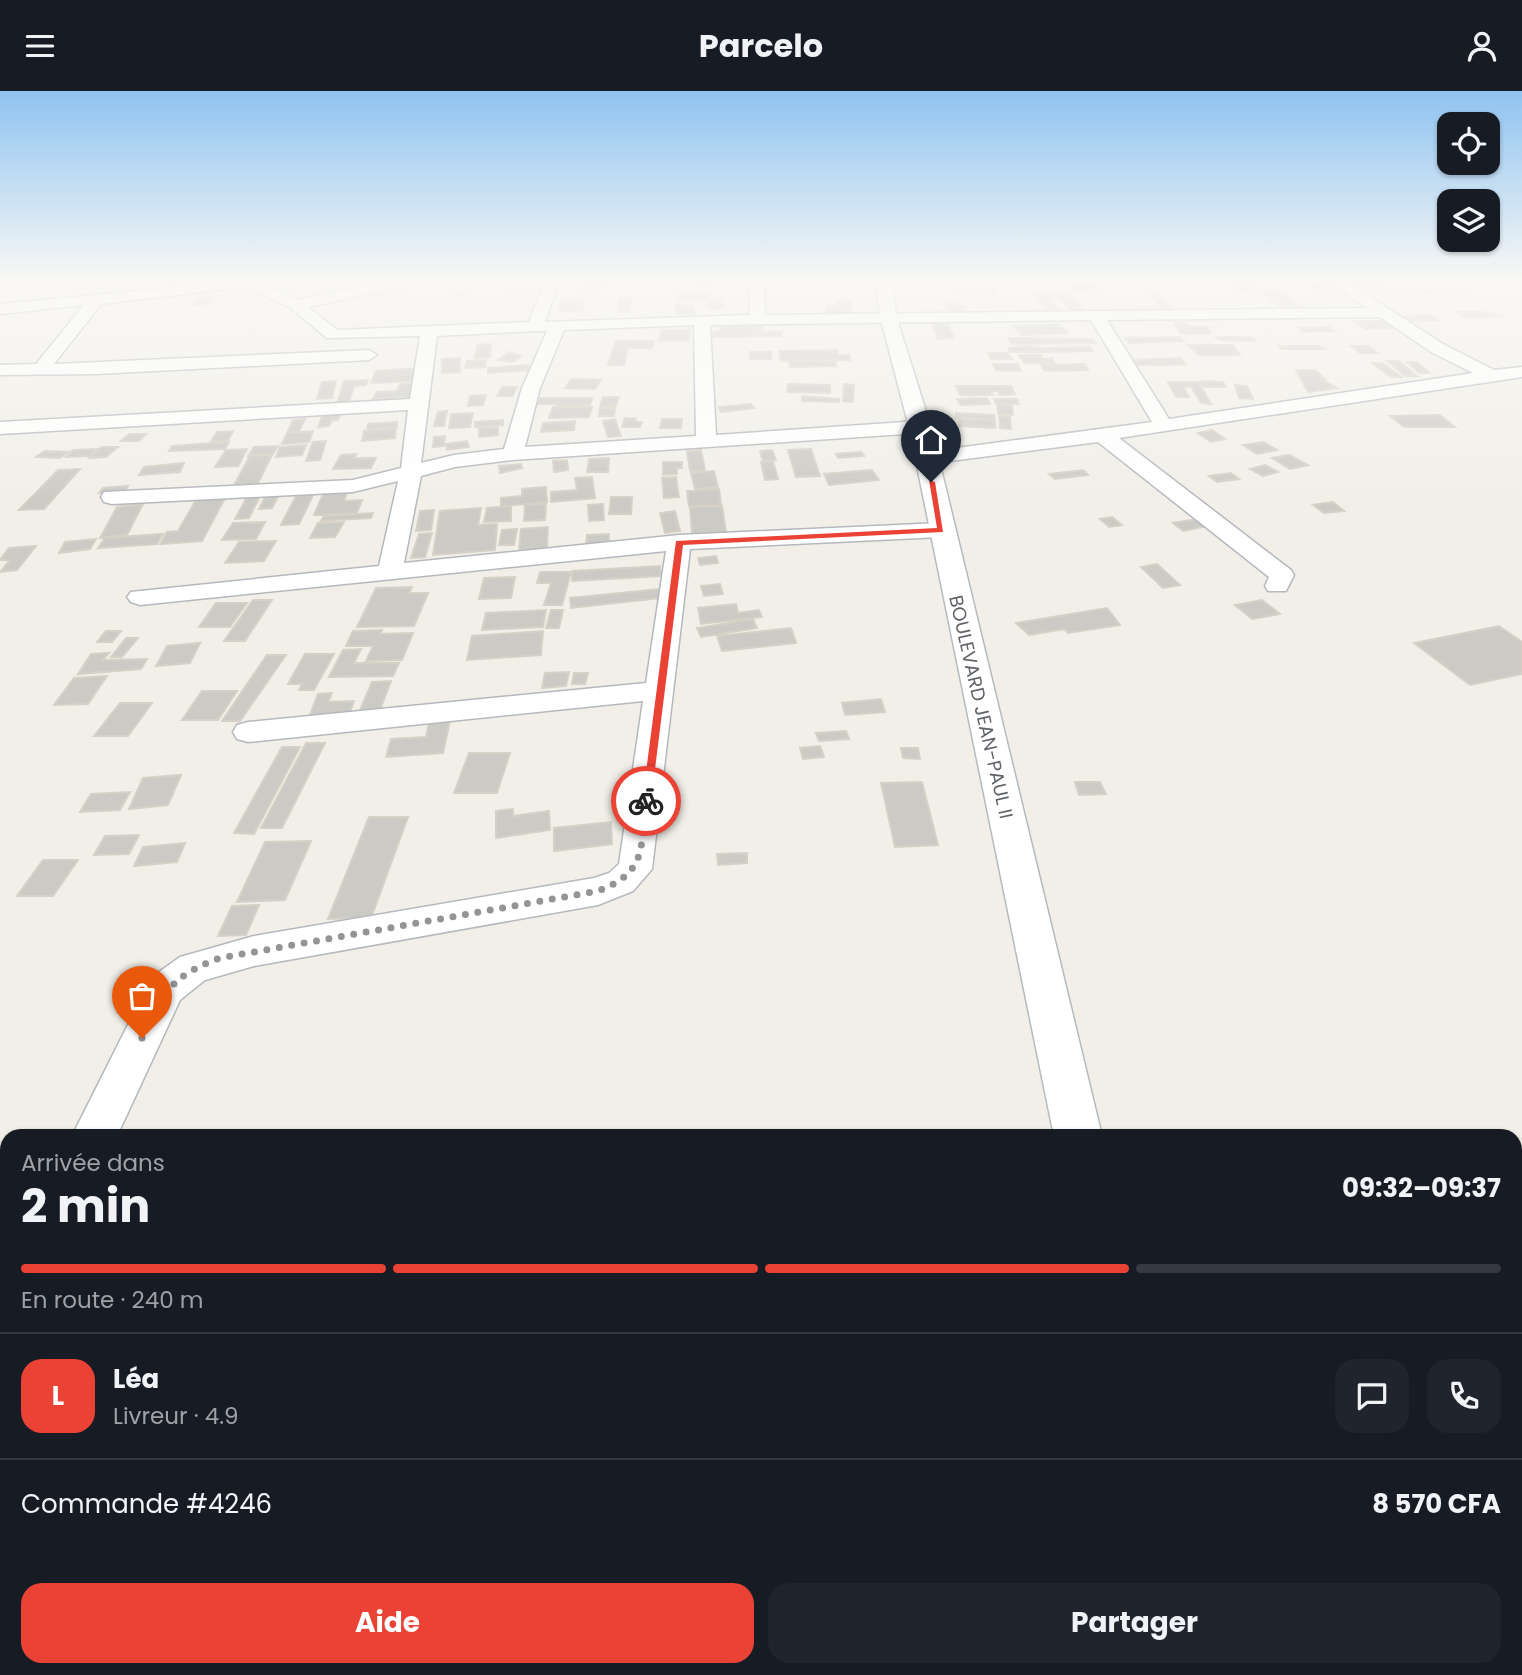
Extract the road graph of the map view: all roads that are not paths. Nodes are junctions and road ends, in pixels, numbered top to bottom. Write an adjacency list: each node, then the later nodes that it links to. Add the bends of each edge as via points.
1 (55, 352): 11 (street)
2 (333, 352): 10 (street)
3 (419, 352): 17 (street)
4 (543, 352): 25 (street)
5 (703, 352): 24 (street)
6 (898, 352): 21 (main road, BOULEVARD JEAN-PAUL II)
7 (1118, 352): 20 (street)
8 (1445, 352): 15 (street)
9 (385, 354): 10 (street)
10 (333, 356): 12 (street)
11 (42, 368): 12 (street); 13 (street)
12 (97, 369): 16 (street)
13 (0, 370)
14 (1522, 372): 15 (street)
15 (1492, 376): 20 (street)
16 (79, 387)
17 (418, 404): 19 (street); 27 (street)
18 (60, 406): 19 (street)
19 (41, 424): 22 (street)
20 (1163, 425): 23 (street)
21 (920, 427): 24 (street); 26 (main road, BOULEVARD JEAN-PAUL II)
22 (0, 428)
23 (1103, 436): 26 (street); 32 (street, via 1282,575)
24 (706, 440): 25 (street)
25 (513, 454): 27 (street)
26 (927, 457): 29 (main road, BOULEVARD JEAN-PAUL II)
27 (411, 472): 28 (street, via 353,486); 31 (street)
28 (112, 497)
29 (941, 530): 30 (street); 37 (main road, BOULEVARD JEAN-PAUL II)
30 (679, 543): 31 (street); 34 (street)
31 (390, 571): 33 (street)
32 (1277, 586)
33 (140, 597)
34 (660, 690): 35 (street); 36 (street, via 639,853 635,869 621,882 598,891 254,951 193,968 166,989)
35 (248, 732)
36 (97, 1129)
37 (1077, 1129)

